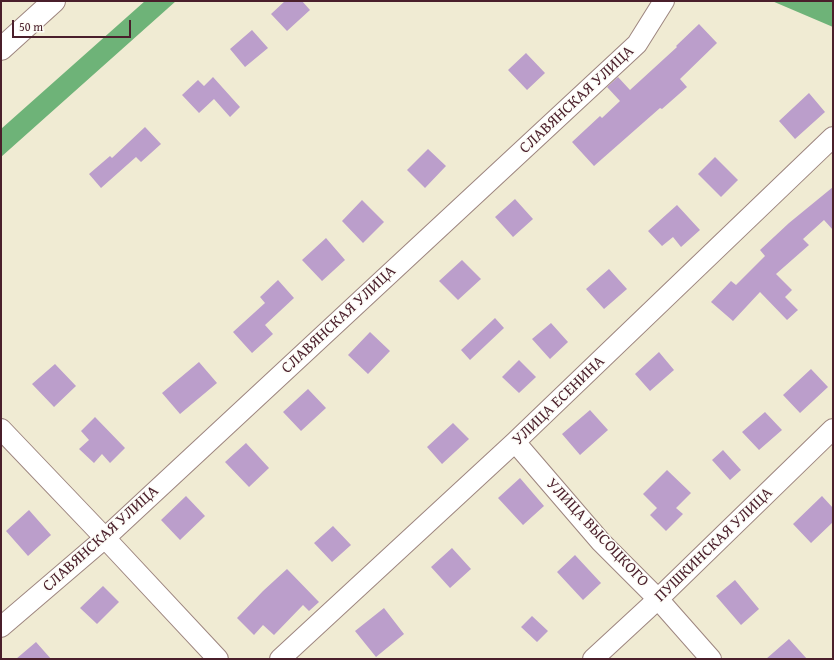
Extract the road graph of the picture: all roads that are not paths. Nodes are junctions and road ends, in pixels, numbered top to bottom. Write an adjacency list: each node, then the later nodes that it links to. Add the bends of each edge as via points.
1 (54, 1): 3 (main road)
2 (664, 1): 8 (street, СЛАВЯНСКАЯ УЛИЦА, via 637,44)
3 (1, 49)
4 (833, 138): 7 (street, УЛИЦА ЕСЕНИНА)
5 (1, 429): 8 (street)
6 (829, 441): 9 (street, ПУШКИНСКАЯ УЛИЦА)
7 (515, 442): 9 (street, УЛИЦА ВЫСОЦКОГО, via 601,542); 12 (street, УЛИЦА ЕСЕНИНА)
8 (105, 538): 10 (street, СЛАВЯНСКАЯ УЛИЦА); 11 (street)
9 (658, 599): 13 (street, ПУШКИНСКАЯ УЛИЦА); 14 (street, УЛИЦА ВЫСОЦКОГО)
10 (1, 628)
11 (218, 659)
12 (280, 659)
13 (593, 659)
14 (711, 659)

